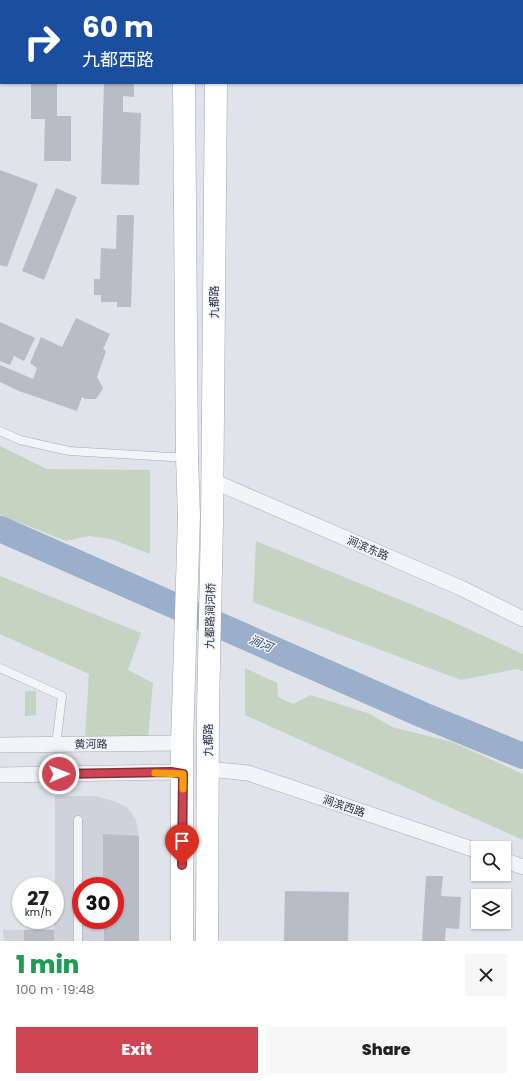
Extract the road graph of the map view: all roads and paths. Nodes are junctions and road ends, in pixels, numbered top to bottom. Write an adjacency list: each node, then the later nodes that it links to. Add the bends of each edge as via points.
1 (184, 84): 4 (main road)
2 (216, 84): 5 (main road, 九都路)
3 (0, 431): 4 (lane, via 20,440 69,450)
4 (187, 457): 11 (main road, via 189,516)
5 (213, 481): 6 (main road, 九都路); 7 (street, 涧滨东路, via 461,588)
6 (212, 521): 9 (main road, 九都路涧河桥)
7 (523, 619)
8 (0, 668): 10 (lane, via 62,696)
9 (208, 710): 13 (main road, 九都路)
10 (56, 744): 11 (street, 黄河路); 12 (street, 黄河路)
11 (182, 744): 14 (main road)
12 (0, 745)
13 (208, 769): 17 (street, 涧滨西路, via 248,773); 22 (main road, 九都路)
14 (183, 774): 15 (street, via 171,772); 21 (main road)
15 (0, 775)
16 (78, 820): 20 (lane)
17 (471, 849)
18 (511, 863): 19 (street)
19 (523, 867)
20 (78, 941)
21 (182, 941)
22 (207, 941)

